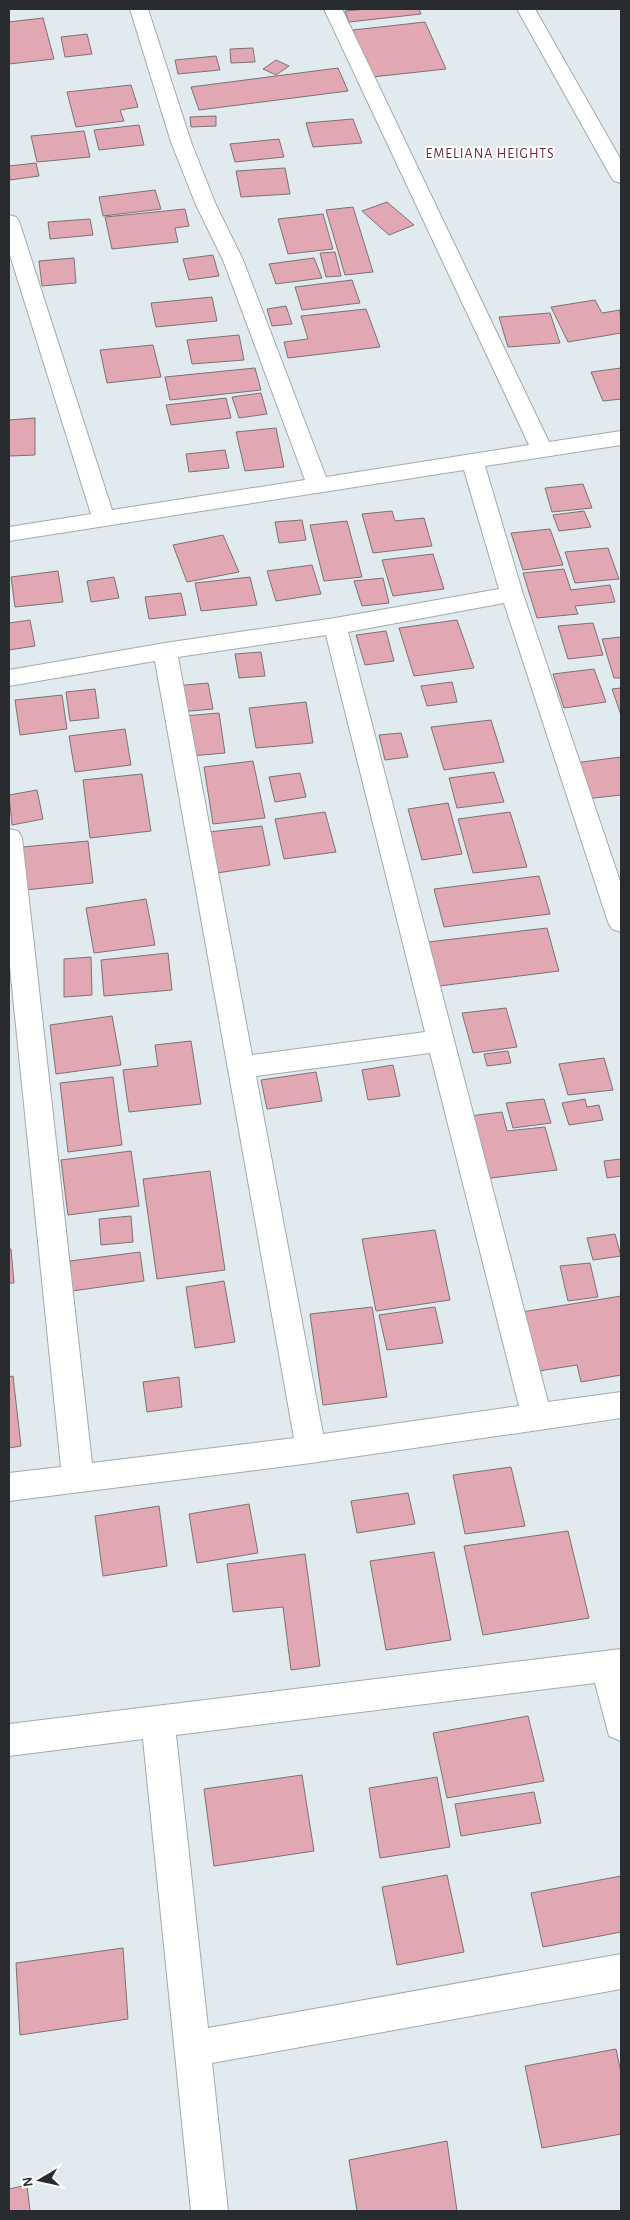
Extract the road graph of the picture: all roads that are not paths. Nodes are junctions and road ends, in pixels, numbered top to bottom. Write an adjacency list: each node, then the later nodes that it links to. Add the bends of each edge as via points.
1 (139, 9): 9 (street, via 181,142 206,205 233,260)
2 (332, 9): 7 (street)
3 (526, 9): 4 (street)
4 (621, 177)
5 (9, 221): 10 (street)
6 (621, 438): 7 (street)
7 (542, 450): 8 (street)
8 (472, 461): 9 (street); 12 (street)
9 (318, 485): 10 (street)
10 (104, 519): 11 (street)
11 (9, 534)
12 (512, 594): 13 (street); 17 (street)
13 (335, 626): 14 (street); 18 (street)
14 (165, 651): 15 (street); 19 (street)
15 (9, 678)
16 (9, 838): 23 (street)
17 (621, 922)
18 (441, 1041): 19 (street); 21 (street)
19 (241, 1067): 22 (street)
20 (621, 1405): 21 (street)
21 (536, 1415): 22 (street)
22 (310, 1449): 23 (street)
23 (78, 1479): 24 (street)
24 (9, 1487)
25 (614, 1665): 26 (street); 27 (street)
26 (158, 1722): 28 (street); 30 (street)
27 (621, 1724)
28 (9, 1740)
29 (621, 1971): 30 (street)
30 (192, 2049): 31 (street)
31 (210, 2211)

